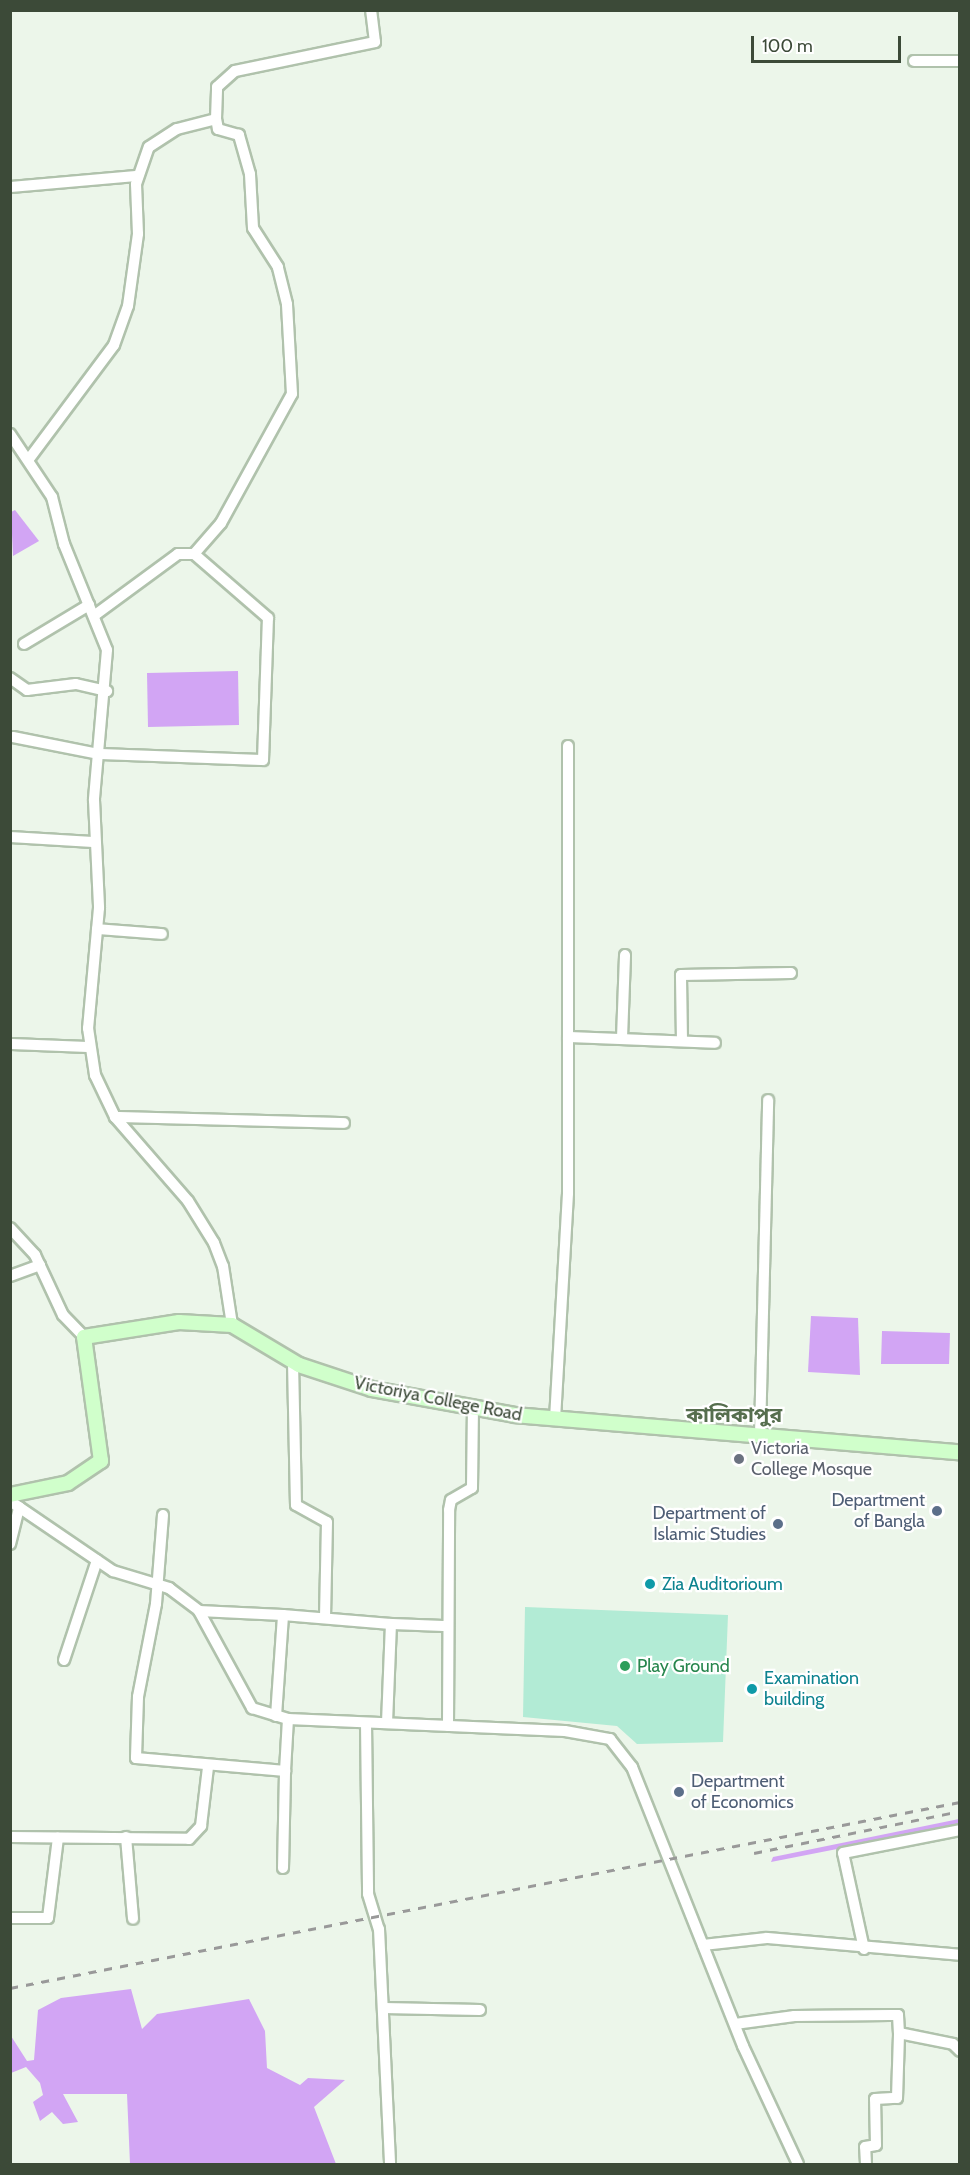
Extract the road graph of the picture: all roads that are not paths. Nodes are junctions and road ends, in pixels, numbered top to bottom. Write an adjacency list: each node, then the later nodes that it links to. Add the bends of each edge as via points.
1 (371, 10): 4 (street, via 375,42 235,71 218,87)
2 (914, 61): 3 (street)
3 (960, 61)
4 (216, 119): 5 (street, via 158,140 149,147); 9 (street, via 218,129 239,135 246,153 253,228 278,267 287,304 286,358 294,379 273,436 221,523)
5 (137, 176): 6 (street); 8 (street, via 132,278 114,345)
6 (10, 187)
7 (10, 434): 8 (street)
8 (29, 459): 10 (street, via 52,497)
9 (194, 554): 10 (street, via 178,554); 16 (street, via 268,618 263,759)
10 (92, 610): 11 (street); 13 (street, via 107,650)
11 (24, 644)
12 (10, 678): 13 (street, via 27,690 76,684)
13 (107, 692): 16 (street)
14 (13, 737): 16 (street)
15 (567, 746): 23 (street)
16 (99, 754): 18 (street)
17 (10, 837): 18 (street)
18 (93, 842): 19 (street)
19 (97, 929): 20 (street); 28 (street)
20 (162, 934)
21 (625, 956): 24 (street)
22 (791, 973): 25 (street, via 681,975)
23 (568, 1037): 24 (street); 39 (street, via 567,1193)
24 (622, 1038): 25 (street)
25 (682, 1041): 26 (street)
26 (716, 1043)
27 (10, 1044): 28 (street)
28 (89, 1047): 30 (street)
29 (768, 1100): 40 (street)
30 (115, 1117): 31 (street); 35 (street, via 188,1202 214,1243 224,1266)
31 (344, 1123)
32 (10, 1228): 33 (street)
33 (40, 1265): 34 (street); 36 (street, via 63,1315)
34 (10, 1276)
35 (232, 1325): 36 (street, Victoriya College Road, via 179,1322); 37 (street, Victoriya College Road)
36 (84, 1337): 42 (street, via 100,1461 68,1484)
37 (293, 1362): 38 (street, Victoriya College Road, via 372,1389); 50 (street, via 296,1506 327,1522)
38 (473, 1407): 39 (street, Victoriya College Road); 52 (street, via 472,1488 451,1500 449,1510)
39 (555, 1419): 40 (street, Victoriya College Road)
40 (760, 1435): 41 (street, Victoriya College Road)
41 (960, 1452)
42 (10, 1496)
43 (15, 1504): 45 (street); 46 (street)
44 (164, 1515): 47 (street)
45 (10, 1544)
46 (97, 1560): 47 (street, via 113,1571); 53 (street)
47 (156, 1584): 48 (street); 59 (street, via 138,1697 136,1758)
48 (199, 1611): 49 (street); 54 (street, via 252,1708)
49 (283, 1615): 50 (street); 54 (street)
50 (325, 1616): 51 (street)
51 (391, 1624): 52 (street); 57 (street)
52 (445, 1626): 58 (street)
53 (64, 1660)
54 (276, 1716): 55 (street)
55 (288, 1719): 56 (street); 60 (street)
56 (366, 1722): 57 (street); 71 (street, via 368,1894 379,1929)
57 (387, 1724): 58 (street)
58 (448, 1726): 68 (street, via 565,1731 610,1739 632,1767)
59 (208, 1767): 60 (street); 63 (street, via 197,1835)
60 (285, 1771): 65 (street)
61 (960, 1830): 69 (street, via 843,1853)
62 (10, 1836): 64 (street)
63 (126, 1837): 64 (street); 67 (street)
64 (58, 1838): 66 (street, via 48,1918)
65 (283, 1868)
66 (10, 1918)
67 (133, 1919)
68 (703, 1945): 69 (street, via 767,1938); 73 (street)
69 (864, 1949): 70 (street)
70 (960, 1955)
71 (384, 2008): 72 (street); 76 (street)
72 (480, 2010)
73 (735, 2024): 74 (street, via 794,2016 895,2015); 77 (street)
74 (899, 2033): 75 (street, via 953,2044); 78 (street, via 897,2098 875,2099 876,2145 865,2147)
75 (960, 2051)
76 (390, 2164)
77 (798, 2164)
78 (866, 2164)

